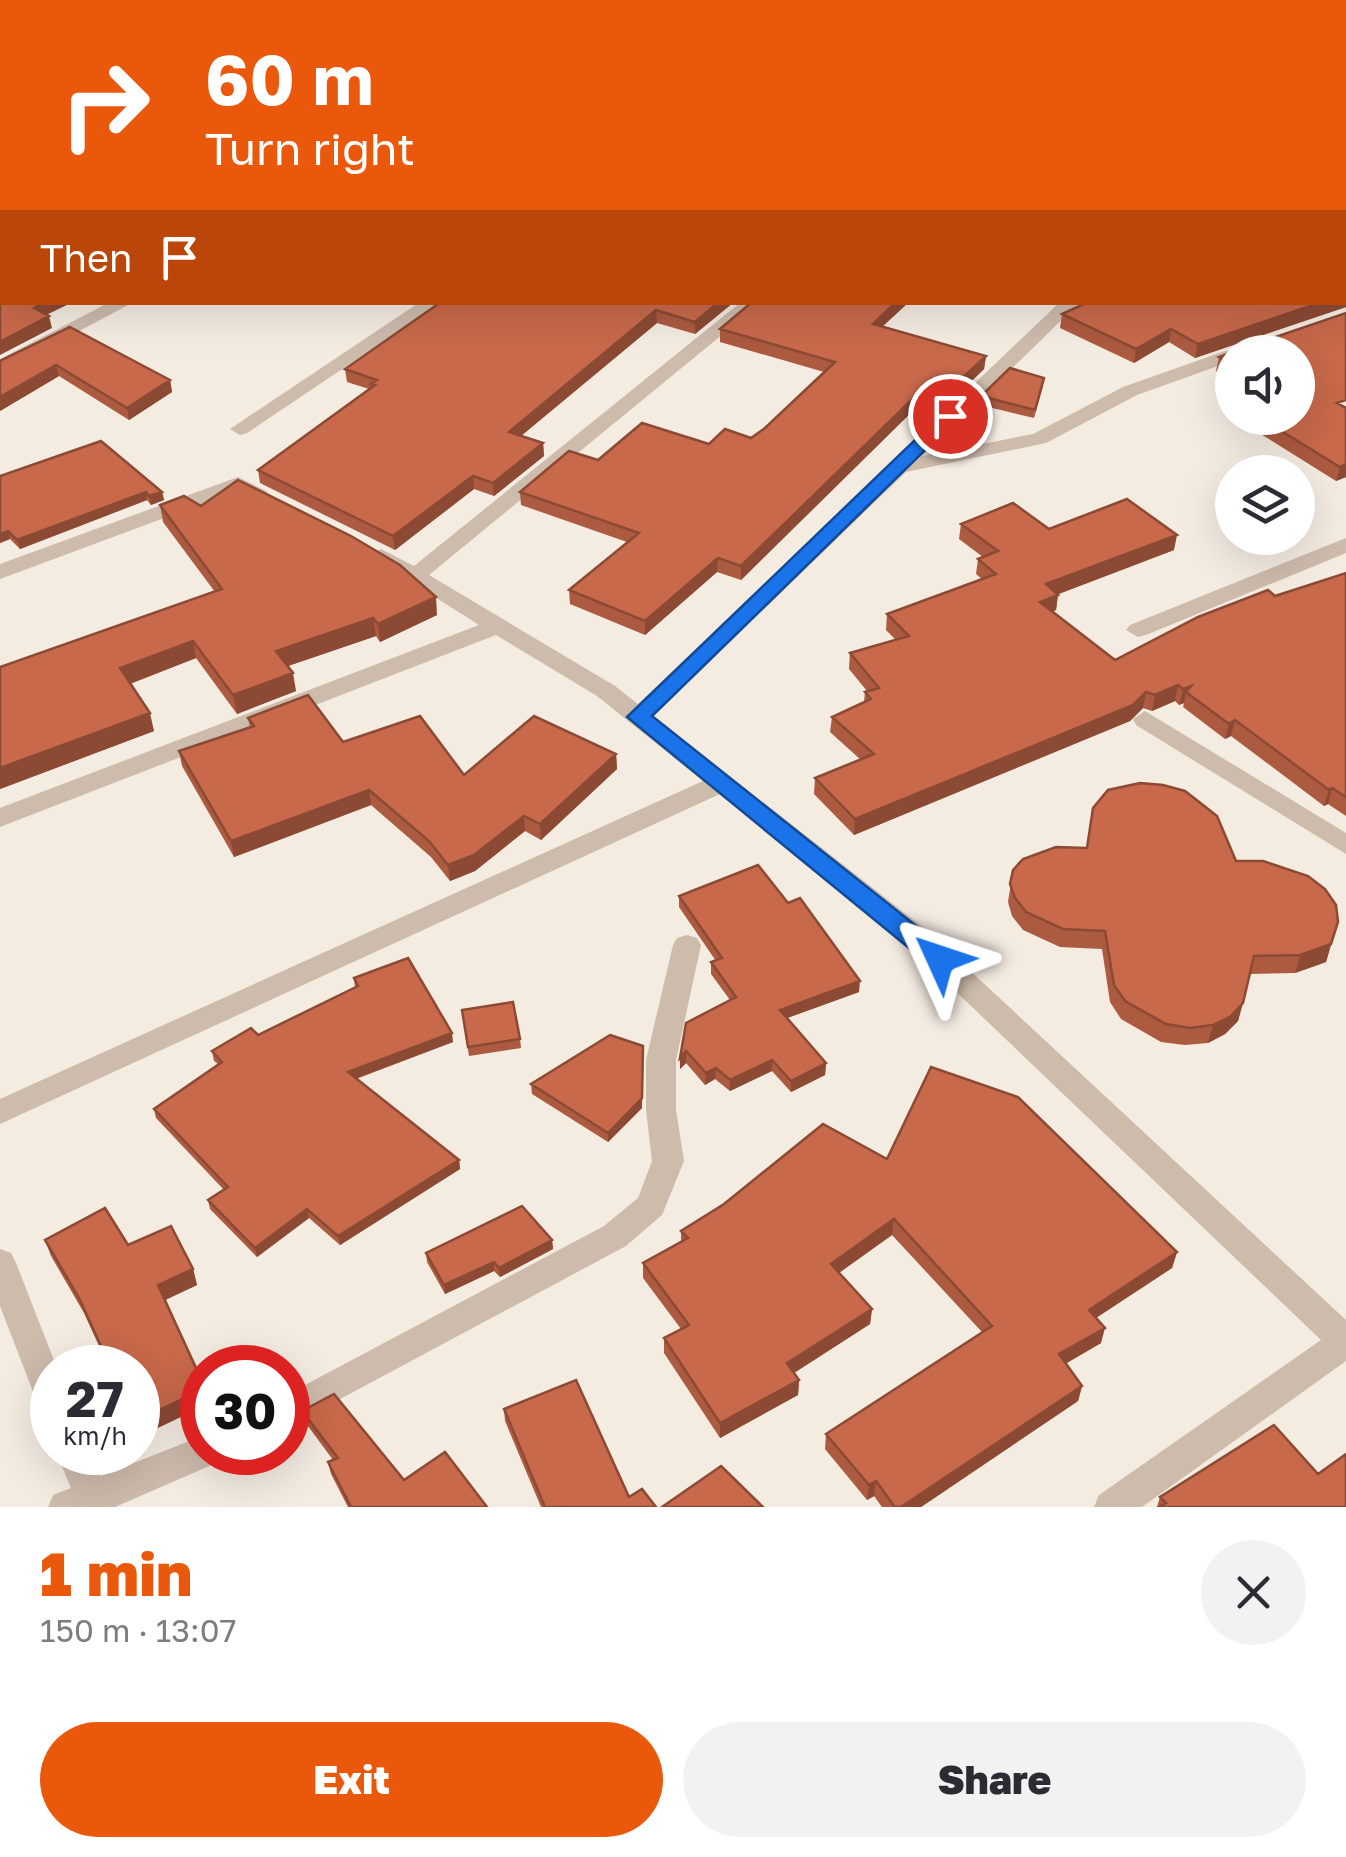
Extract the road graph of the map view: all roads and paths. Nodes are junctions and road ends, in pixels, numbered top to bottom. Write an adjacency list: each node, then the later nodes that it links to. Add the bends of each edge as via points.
1 (120, 305): 6 (street)
2 (428, 305): 7 (street)
3 (749, 305): 13 (street)
4 (1067, 305): 8 (street)
5 (1215, 361): 8 (street, via 1130,392 1039,439)
6 (0, 367)
7 (240, 430)
8 (898, 467): 16 (street)
9 (274, 500): 12 (street, via 238,483)
10 (363, 545): 13 (street)
11 (1346, 545): 15 (street)
12 (0, 572)
13 (415, 576): 14 (street)
14 (497, 626): 16 (street); 19 (street)
15 (1138, 630)
16 (638, 717): 18 (street)
17 (1145, 719): 20 (street)
18 (722, 783): 22 (street); 24 (street, via 914,935)
19 (0, 818)
20 (1346, 845)
21 (688, 945): 26 (street, via 660,1060 668,1160 651,1206 615,1236)
22 (0, 1112)
23 (0, 1264): 25 (street)
24 (1346, 1342): 30 (street)
25 (31, 1345)
26 (310, 1400)
27 (180, 1462): 29 (street)
28 (78, 1475): 29 (street)
29 (84, 1503)
30 (1112, 1507)

